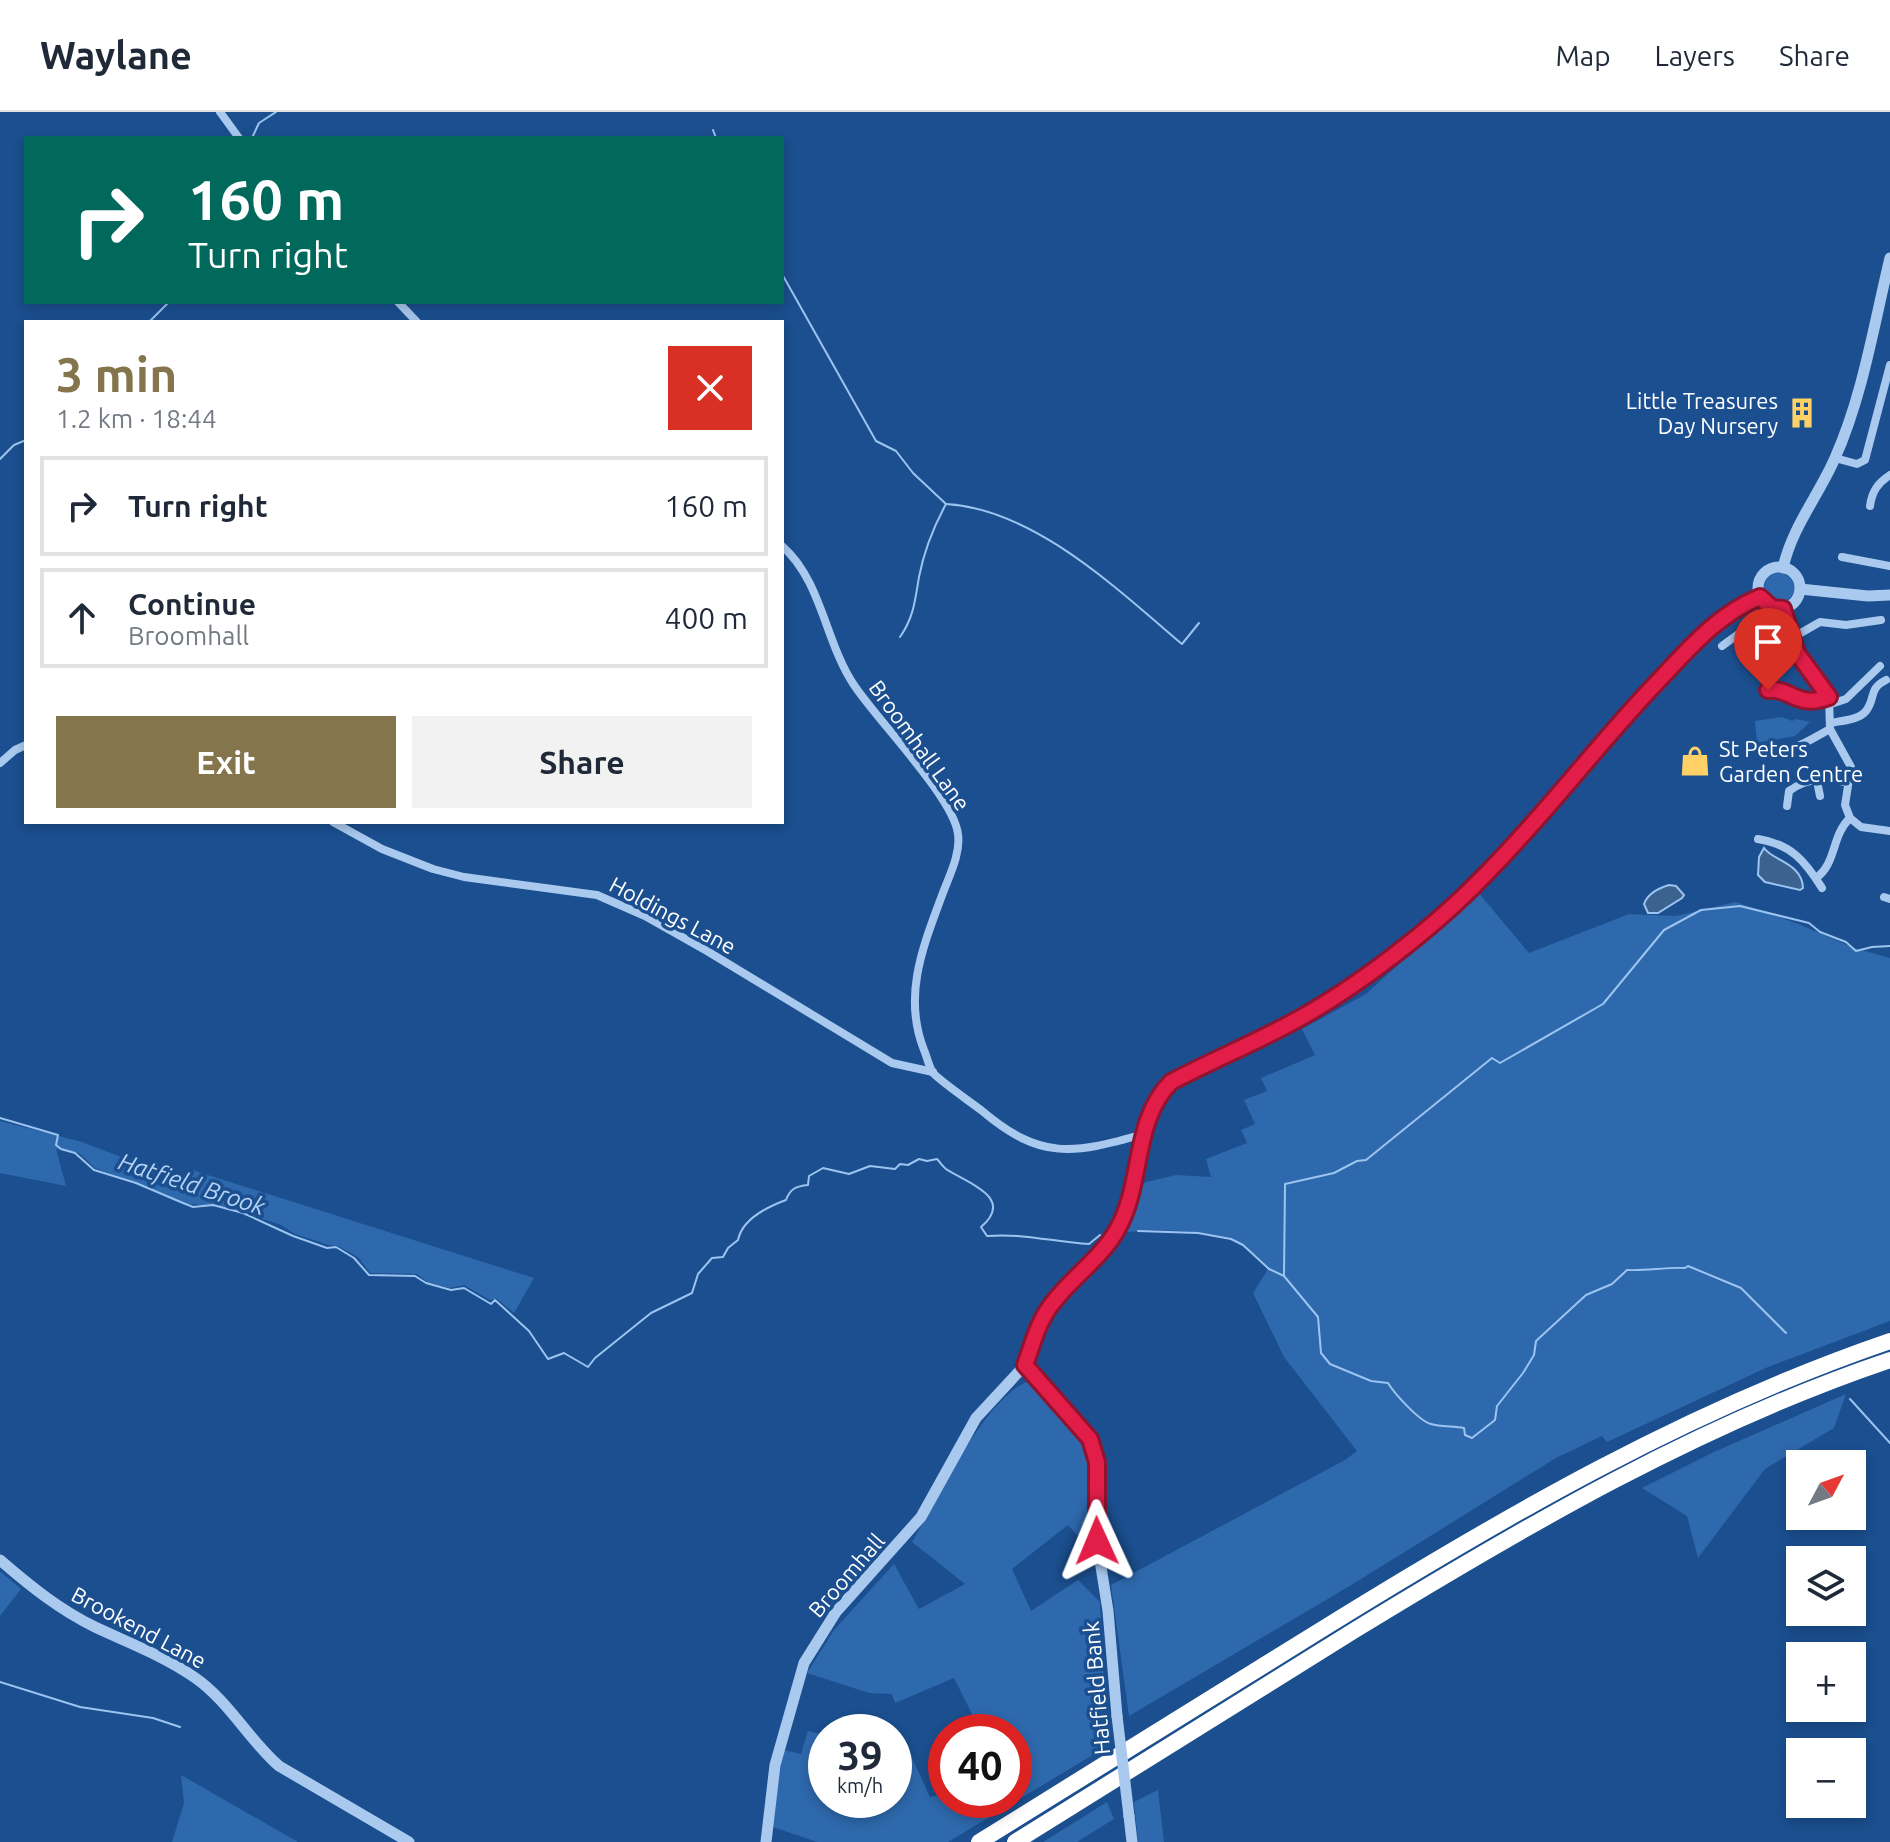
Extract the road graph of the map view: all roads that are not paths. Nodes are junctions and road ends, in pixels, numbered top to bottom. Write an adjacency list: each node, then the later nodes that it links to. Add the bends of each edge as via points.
1 (220, 112): 2 (street)
2 (238, 136)
3 (1890, 258): 7 (street)
4 (400, 304): 5 (street)
5 (415, 320)
6 (1890, 365): 7 (street, via 1865,460 1857,464)
7 (1835, 458): 13 (street, via 1791,539)
8 (1890, 475): 9 (street, via 1872,494)
9 (1870, 506)
10 (784, 548): 39 (street, Broomhall Lane, via 807,578 854,685 946,804 958,832 956,855 930,925 913,994 918,1035)
11 (1842, 557): 12 (street)
12 (1890, 566)
13 (1783, 568): 14 (street, via 1795,574); 16 (street, via 1764,574)
14 (1800, 589): 15 (street); 17 (street, via 1796,600)
15 (1890, 595)
16 (1760, 597): 17 (street, via 1772,608); 40 (street, via 1731,611 1690,647 1483,878 1370,973 1294,1022 1171,1082 1150,1111)
17 (1783, 609): 19 (street)
18 (1881, 620): 19 (street, via 1820,622)
19 (1790, 637): 20 (street, via 1744,630); 24 (street)
20 (1722, 646)
21 (1880, 666): 24 (street, via 1846,699)
22 (1886, 680): 25 (street, via 1873,689 1866,711)
23 (1768, 690): 24 (street, via 1781,689 1795,699)
24 (1830, 701): 25 (street)
25 (1830, 726): 27 (street, via 1796,748); 30 (street, via 1851,767)
26 (24, 746): 28 (street)
27 (1761, 752)
28 (0, 763)
29 (1817, 781): 30 (street); 31 (street); 32 (street, via 1792,788)
30 (1848, 783): 33 (street, via 1845,805)
31 (1820, 796)
32 (1787, 806)
33 (1850, 818): 35 (street, via 1861,827); 37 (street, via 1836,837 1828,868)
34 (337, 824): 39 (street, Holdings Lane, via 433,869 617,902 892,1063)
35 (1890, 831)
36 (1758, 839): 37 (street, via 1791,850)
37 (1816, 878): 38 (street)
38 (1822, 888)
39 (933, 1072): 40 (street, Broomhall Lane, via 1006,1131 1044,1148 1068,1150)
40 (1144, 1134): 43 (street, via 1117,1232 1050,1306)
41 (1890, 1341): 47 (highway, via 1746,1396 1570,1482 1430,1562)
42 (1890, 1360): 48 (highway, via 1761,1411 1577,1499 1447,1573)
43 (1025, 1365): 46 (street, Broomhall, via 976,1418 912,1529 836,1612 810,1651 775,1765); 49 (street, Hatfield Bank, bridge, via 1083,1428 1093,1448 1096,1535)
44 (0, 1560): 45 (street, Brookend Lane, via 57,1606 194,1677 221,1699 279,1766)
45 (409, 1842)
46 (766, 1842)
47 (979, 1842)
48 (1015, 1842)
49 (1132, 1842)

